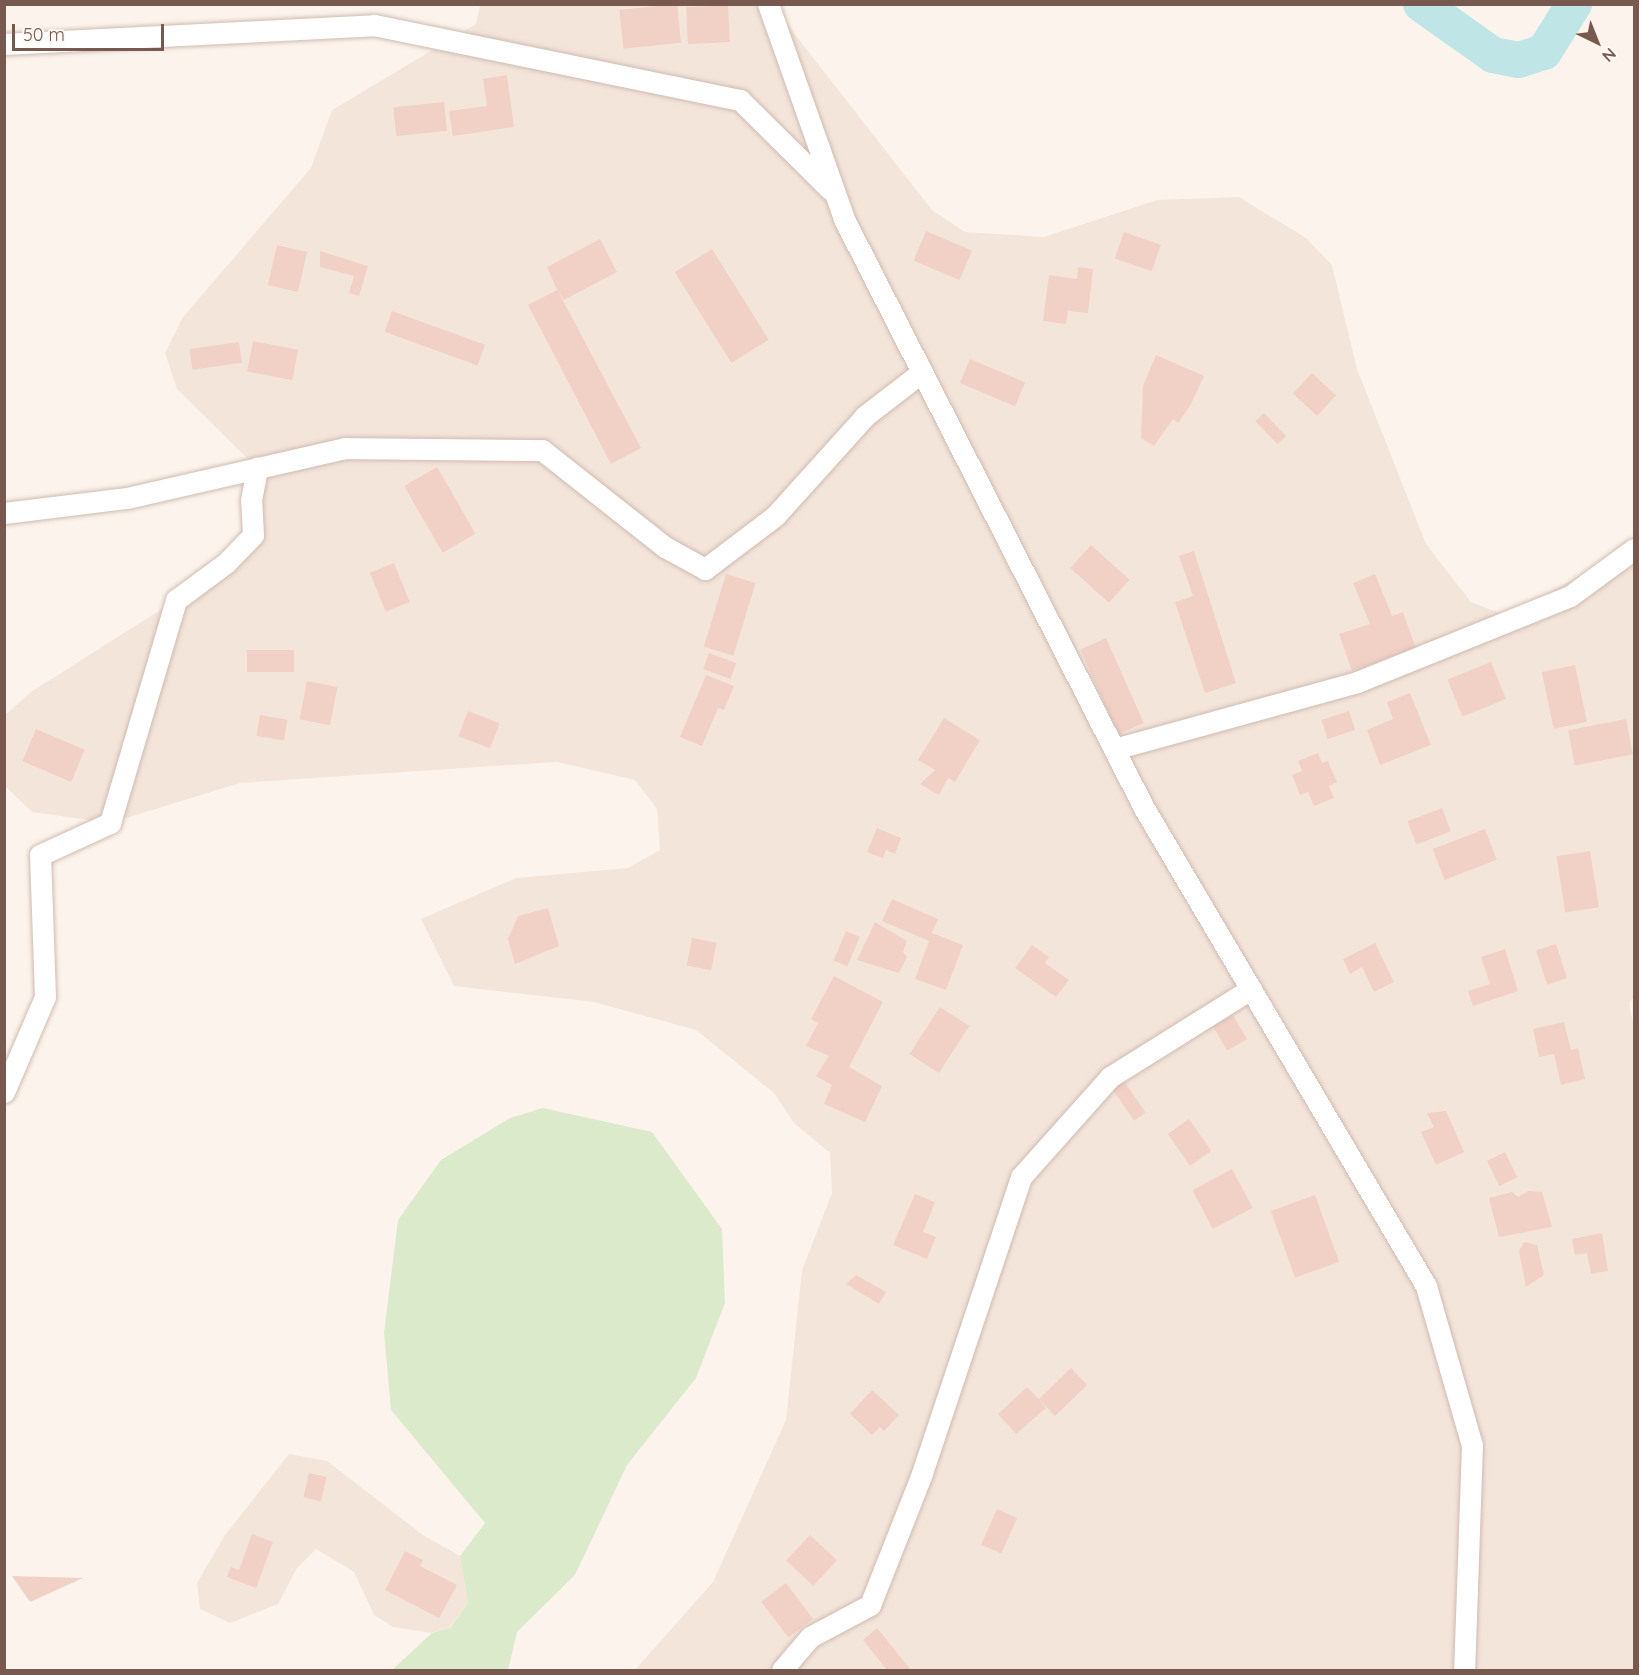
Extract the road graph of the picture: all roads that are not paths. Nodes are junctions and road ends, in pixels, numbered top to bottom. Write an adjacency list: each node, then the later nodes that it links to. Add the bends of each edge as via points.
1 (768, 4): 3 (street)
2 (4, 44): 3 (street, via 374,25 740,100)
3 (835, 194): 4 (street)
4 (922, 372): 5 (street, via 865,416 775,516 705,569 664,547 542,450 345,448); 8 (street)
5 (257, 468): 6 (street, via 126,498); 10 (street, via 251,500 253,535 226,563 176,600 110,823 40,855 45,998)
6 (4, 513)
7 (1635, 549): 8 (street, via 1570,596 1357,682)
8 (1114, 749): 9 (street, via 1144,808)
9 (1251, 988): 11 (street, via 1110,1077 1021,1177 921,1476 870,1605 810,1636); 12 (street, via 1426,1286 1472,1445)
10 (4, 1092)
11 (783, 1671)
12 (1464, 1671)

